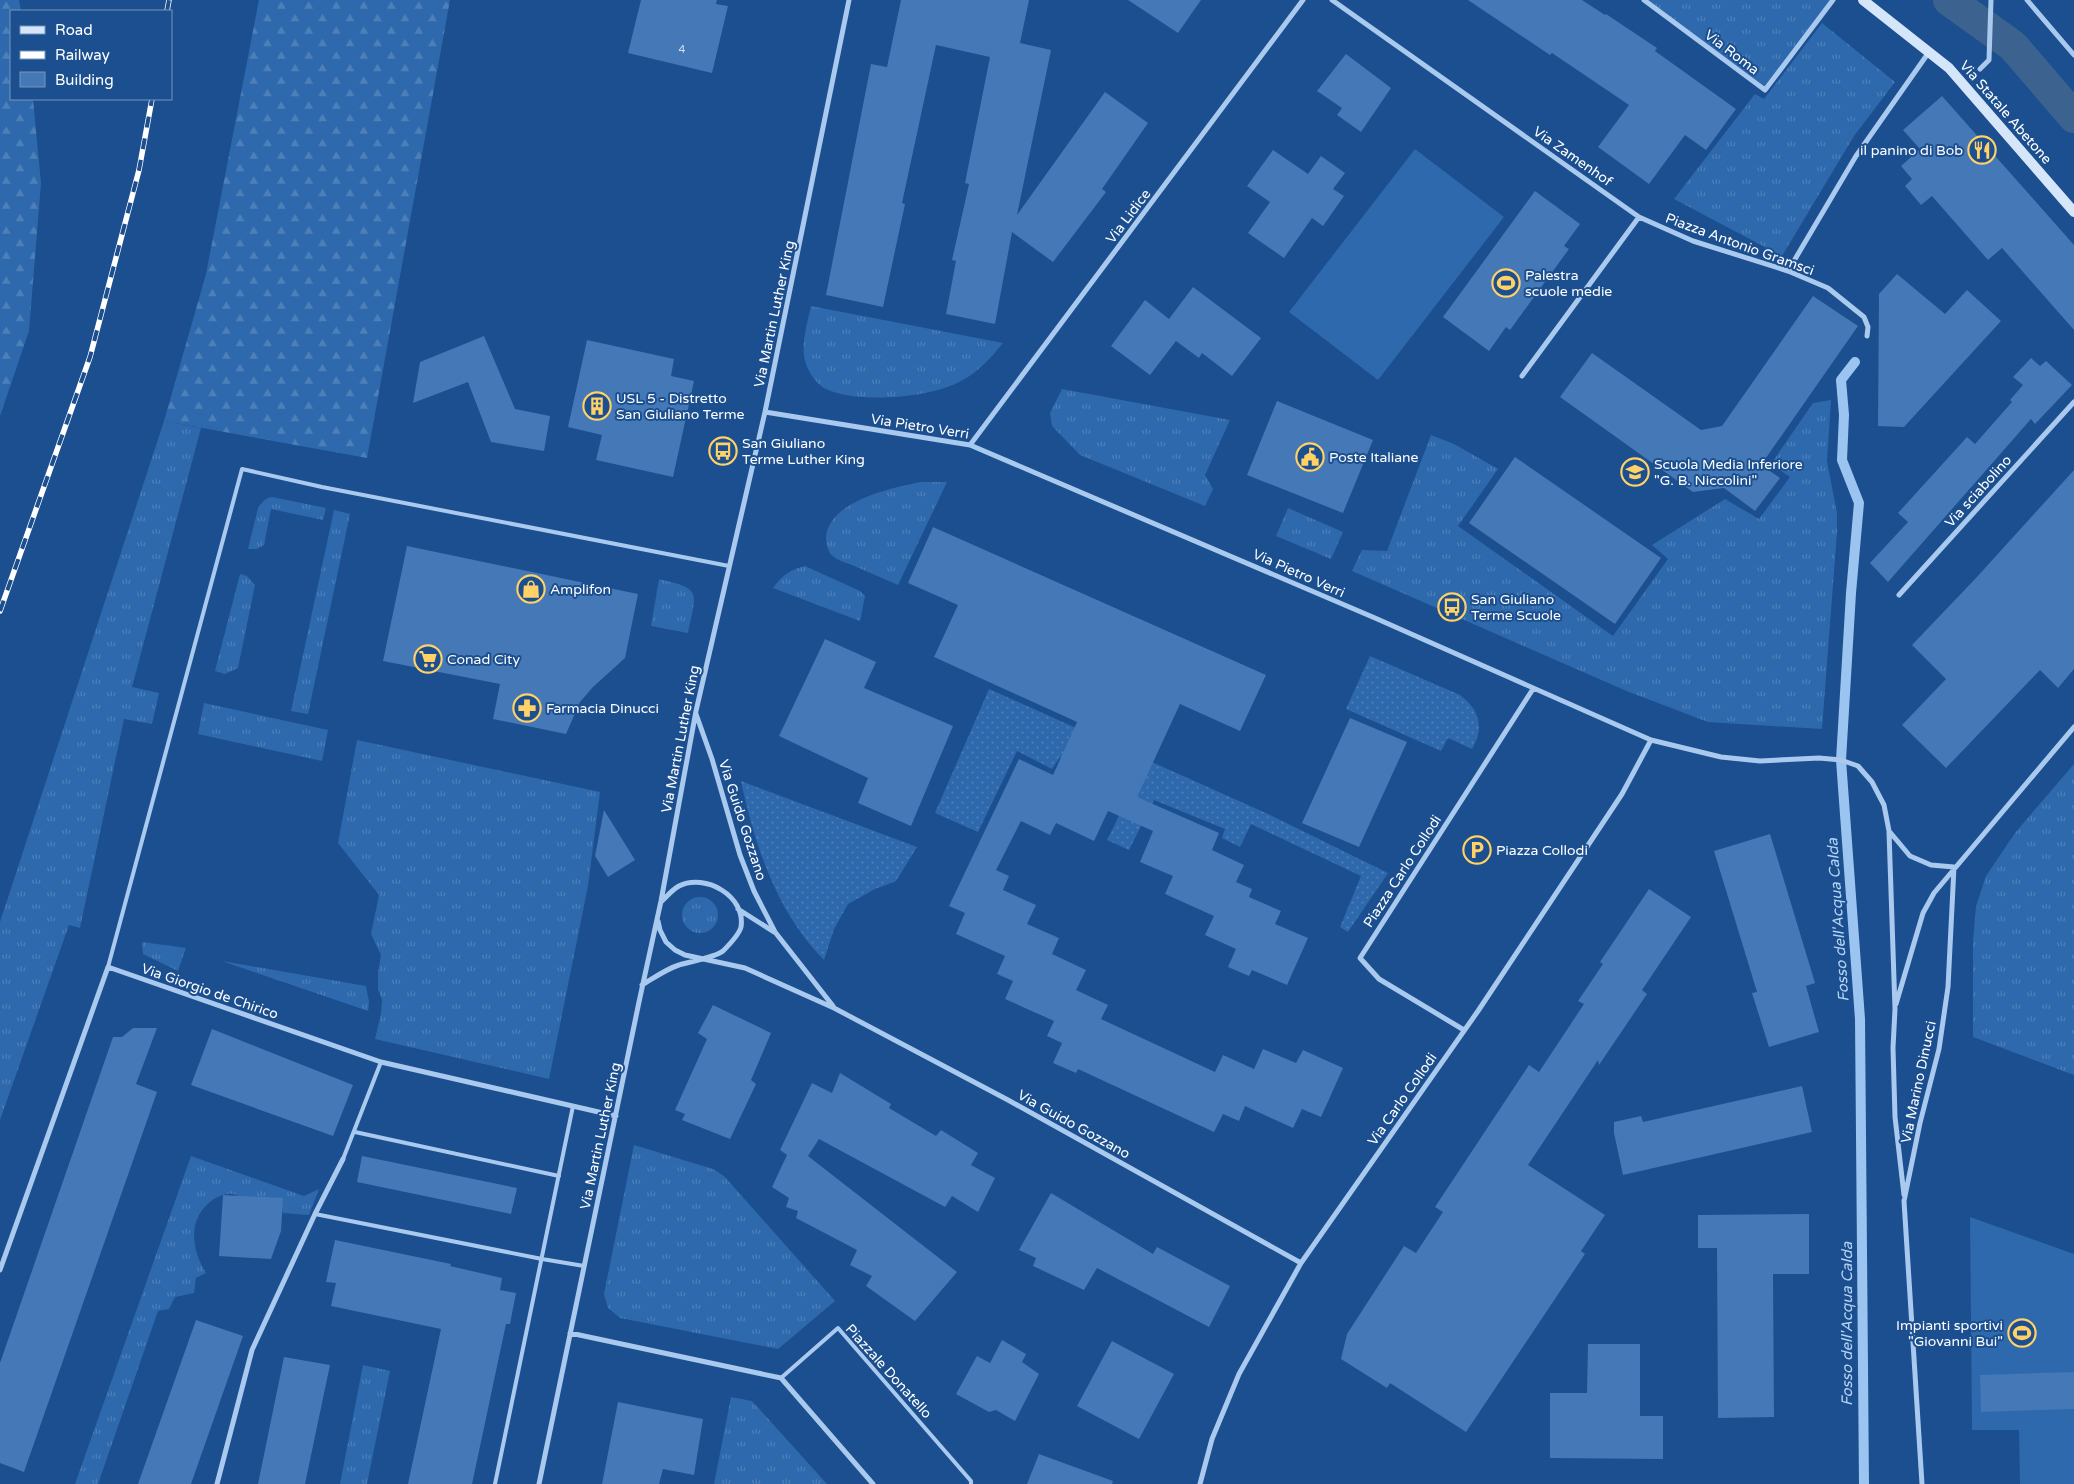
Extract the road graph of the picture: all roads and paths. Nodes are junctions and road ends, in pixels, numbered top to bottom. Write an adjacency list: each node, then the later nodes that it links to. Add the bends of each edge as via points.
1 (849, 0): 18 (street, Via Martin Luther King)
2 (1304, 0): 19 (street, Via Lidice)
3 (1332, 0): 13 (street, Via Zamenhof)
4 (1644, 0): 5 (street, Via Roma, via 1765,90)
5 (1833, 0)
6 (1864, 0): 9 (main road, Via Statale Abetone)
7 (1991, 0): 11 (street, via 1989,60)
8 (2027, 0): 10 (street)
9 (1929, 52): 12 (main road, Via Statale Abetone, via 1964,84); 14 (street, via 1856,156)
10 (2074, 55)
11 (1980, 69)
12 (2074, 212)
13 (1640, 217): 14 (street, Piazza Antonio Gramsci, via 1693,241); 16 (street)
14 (1788, 271): 15 (street, Piazza Antonio Gramsci, via 1828,288 1864,317)
15 (1867, 336)
16 (1522, 376)
17 (2074, 402): 21 (street, Via sciabolino)
18 (765, 412): 19 (street, Via Pietro Verri); 20 (street, Via Martin Luther King)
19 (970, 444): 22 (street, Via Pietro Verri)
20 (729, 566): 23 (street, Via Martin Luther King); 33 (lane, via 242,469)
21 (1899, 594)
22 (1533, 689): 25 (street, Via Pietro Verri); 37 (street, Piazza Carlo Collodi, via 1360,958 1379,979)
23 (696, 711): 28 (street, Via Martin Luther King); 31 (street, Via Guido Gozzano, via 740,856)
24 (2074, 728): 27 (street)
25 (1651, 740): 26 (street, Via Pietro Verri, via 1721,757 1760,761 1819,758 1858,766 1872,782 1884,805); 37 (street, Via Carlo Collodi, via 1622,794)
26 (1889, 831): 27 (street, via 1910,856 1931,865); 36 (street)
27 (1954, 867): 36 (street, via 1923,913); 44 (street, Via Marino Dinucci, via 1946,1004)
28 (662, 901): 29 (street, Via Guido Gozzano, via 680,885 701,883 726,892); 30 (street, Via Martin Luther King)
29 (738, 909): 31 (street, Via Guido Gozzano); 32 (street, Via Guido Gozzano, via 741,927 736,936 721,953)
30 (658, 916): 32 (street, Via Guido Gozzano, via 666,942 685,955); 34 (street, Via Martin Luther King)
31 (775, 932): 35 (street, Via Guido Gozzano)
32 (703, 958): 34 (street, Via Guido Gozzano, via 677,965); 35 (street, Via Guido Gozzano, via 745,968)
33 (108, 968): 38 (street, Via Giorgio de Chirico); 49 (street)
34 (642, 985): 40 (street, Via Martin Luther King)
35 (834, 1008): 47 (street, Via Guido Gozzano, via 1008,1100)
36 (1895, 1009): 44 (street, via 1895,1117)
37 (1464, 1030): 47 (street, Via Carlo Collodi)
38 (381, 1062): 39 (street, Via Giorgio de Chirico); 41 (lane)
39 (573, 1106): 40 (street, Via Giorgio de Chirico); 43 (lane)
40 (616, 1116): 48 (street, Via Martin Luther King)
41 (355, 1132): 42 (lane); 43 (lane)
42 (343, 1159): 45 (street)
43 (559, 1176): 46 (lane)
44 (1904, 1201): 58 (street, Via Marino Dinucci)
45 (315, 1214): 46 (lane); 52 (street, via 252,1350)
46 (542, 1259): 48 (lane); 53 (lane)
47 (1301, 1263): 57 (street, Via Carlo Collodi, via 1239,1374 1212,1439)
48 (584, 1266): 50 (street, Via Martin Luther King)
49 (0, 1270)
50 (570, 1333): 51 (street); 54 (street, Via Martin Luther King)
51 (781, 1378): 55 (street); 56 (lane, Piazzale Donatello, via 838,1328 972,1481)
52 (217, 1484)
53 (495, 1484)
54 (539, 1484)
55 (873, 1484)
56 (971, 1484)
57 (1200, 1484)
58 (1922, 1484)

